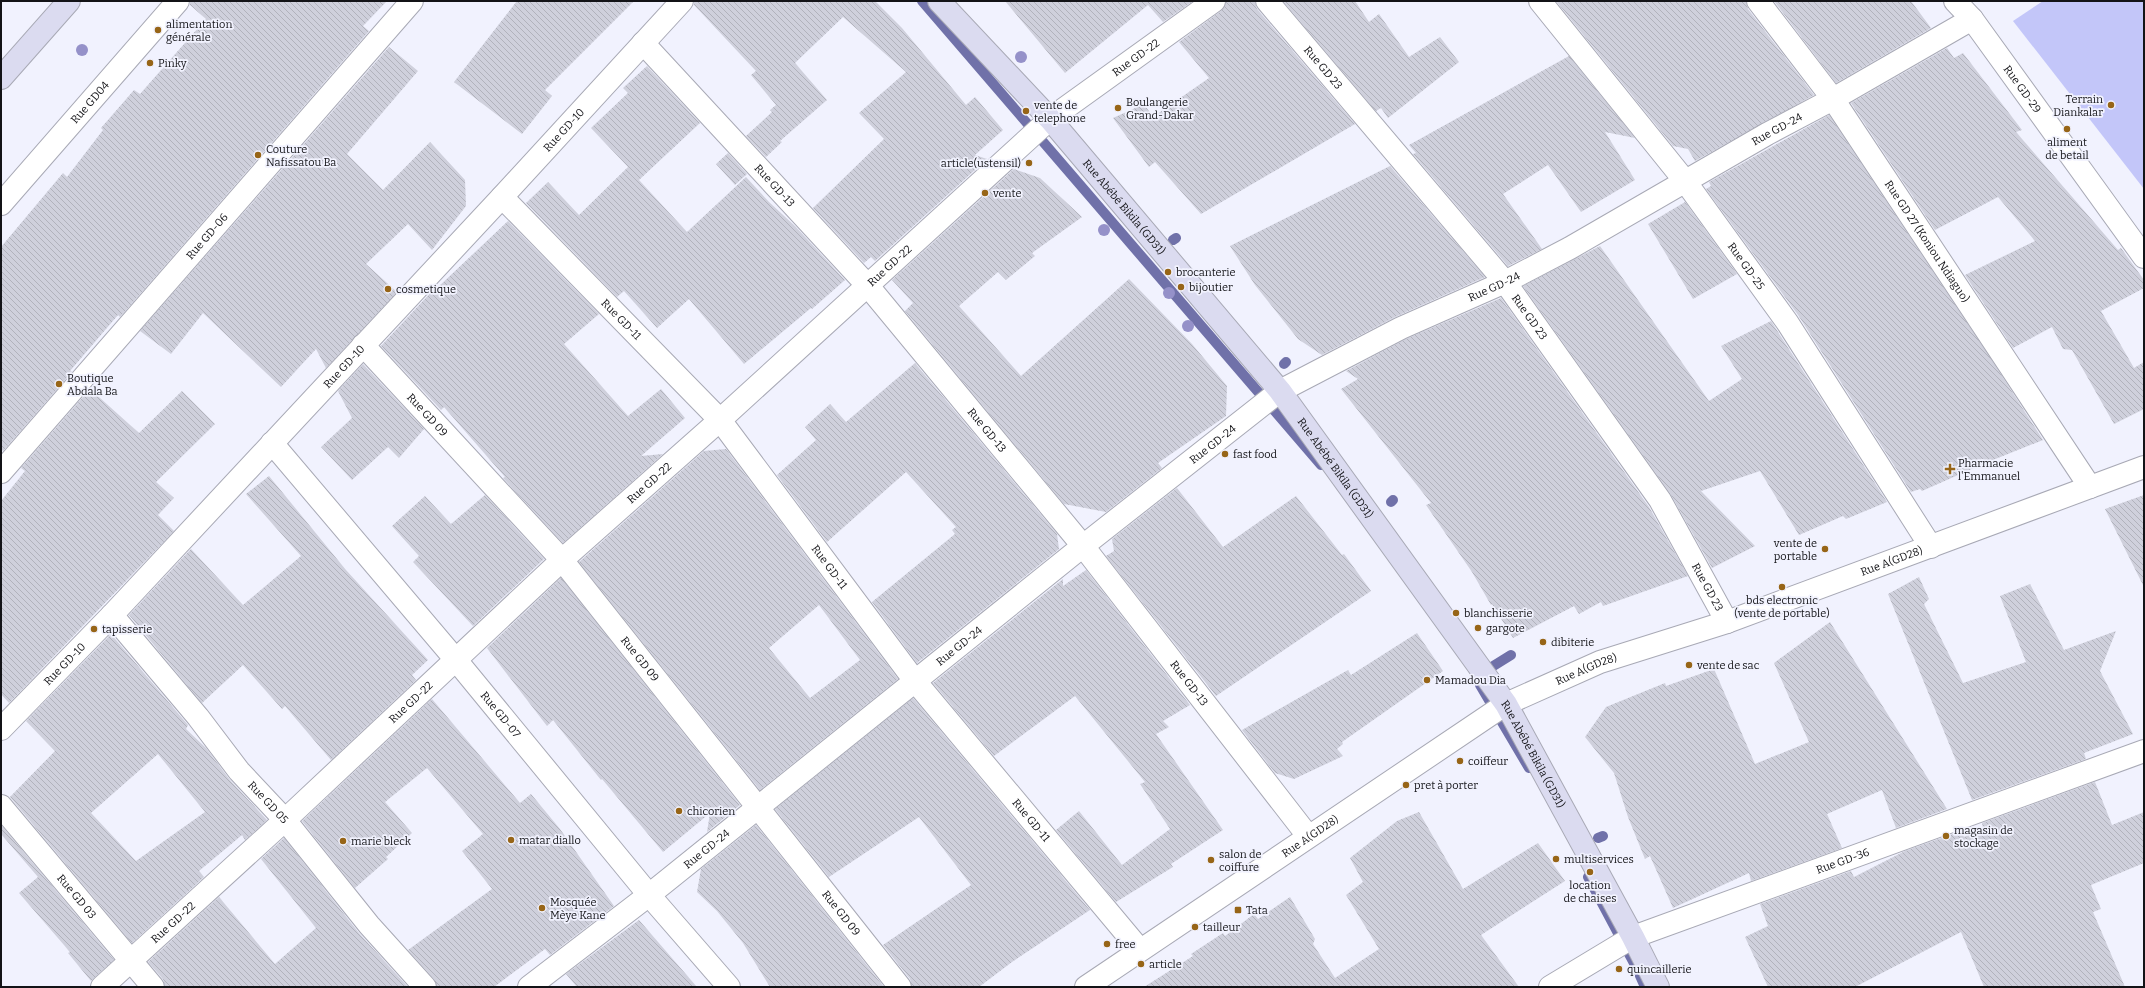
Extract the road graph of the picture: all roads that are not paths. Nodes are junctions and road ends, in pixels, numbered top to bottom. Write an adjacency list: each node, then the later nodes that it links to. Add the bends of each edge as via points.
1 (70, 1): 12 (main road)
2 (178, 1): 17 (street, Rue GD04)
3 (412, 1): 26 (street, Rue GD-06)
4 (682, 1): 11 (street, Rue GD-10)
5 (939, 1): 14 (main road, Rue Abébé Bikila (GD31))
6 (1214, 1): 14 (street, Rue GD-22)
7 (1267, 1): 19 (street, Rue GD 23)
8 (1540, 1): 15 (street, Rue GD-25)
9 (1758, 1): 13 (street, Rue GD 27 (Koniou Ndiaguo))
10 (1965, 7): 13 (street, Rue GD-24); 18 (street, Rue GD-29)
11 (643, 43): 16 (street, Rue GD-10); 20 (street, Rue GD-13)
12 (1, 78)
13 (1833, 99): 15 (street, Rue GD-24); 27 (street, Rue GD 27 (Koniou Ndiaguo))
14 (1050, 119): 20 (street, Rue GD-22); 22 (main road, Rue Abébé Bikila (GD31))
15 (1686, 181): 19 (street, Rue GD-24); 29 (street, Rue GD-25, via 1787,322)
16 (502, 197): 21 (street, Rue GD-10); 23 (street, Rue GD-11)
17 (1, 204)
18 (2144, 257)
19 (1505, 282): 22 (street, Rue GD-24, via 1401,328); 32 (street, Rue GD 23, via 1660,500)
20 (868, 286): 23 (street, Rue GD-22); 28 (street, Rue GD-13)
21 (363, 345): 24 (street, Rue GD-10); 30 (street, Rue GD 09)
22 (1280, 391): 28 (street, Rue GD-24); 35 (main road, Rue Abébé Bikila (GD31))
23 (720, 420): 30 (street, Rue GD-22); 34 (street, Rue GD-11)
24 (272, 444): 31 (street, Rue GD-10); 33 (street, Rue GD-07)
25 (2144, 467): 27 (street, Rue A(GD28))
26 (1, 472)
27 (2090, 487): 29 (street, Rue A(GD28))
28 (1083, 546): 34 (street, Rue GD-24); 41 (street, Rue GD-13)
29 (1931, 547): 32 (street, Rue A(GD28))
30 (562, 560): 33 (street, Rue GD-22); 39 (street, Rue GD 09)
31 (112, 615): 36 (street, Rue GD-10); 40 (street, Rue GD 05, via 198,717 239,771)
32 (1727, 622): 35 (street, Rue A(GD28), via 1600,662)
33 (456, 660): 40 (street, Rue GD-22); 42 (street, Rue GD-07)
34 (915, 681): 39 (street, Rue GD-24); 44 (street, Rue GD-11)
35 (1506, 704): 41 (street, Rue A(GD28)); 43 (main road, Rue Abébé Bikila (GD31))
36 (1, 729)
37 (2144, 751): 43 (street, Rue GD-36)
38 (1, 806): 45 (street, Rue GD 03)
39 (758, 808): 42 (street, Rue GD-24); 51 (street, Rue GD 09)
40 (285, 820): 45 (street, Rue GD-22); 48 (street, Rue GD 05, via 369,925)
41 (1308, 836): 44 (street, Rue A(GD28))
42 (649, 895): 49 (street, Rue GD-24); 50 (street, Rue GD-07)
43 (1633, 937): 53 (street, Rue GD-36); 54 (main road, Rue Abébé Bikila (GD31))
44 (1140, 950): 52 (street, Rue A(GD28))
45 (131, 960): 46 (street, Rue GD-22); 47 (street, Rue GD 03)
46 (102, 987)
47 (153, 987)
48 (425, 987)
49 (529, 987)
50 (729, 987)
51 (900, 987)
52 (1086, 987)
53 (1550, 987)
54 (1658, 987)

